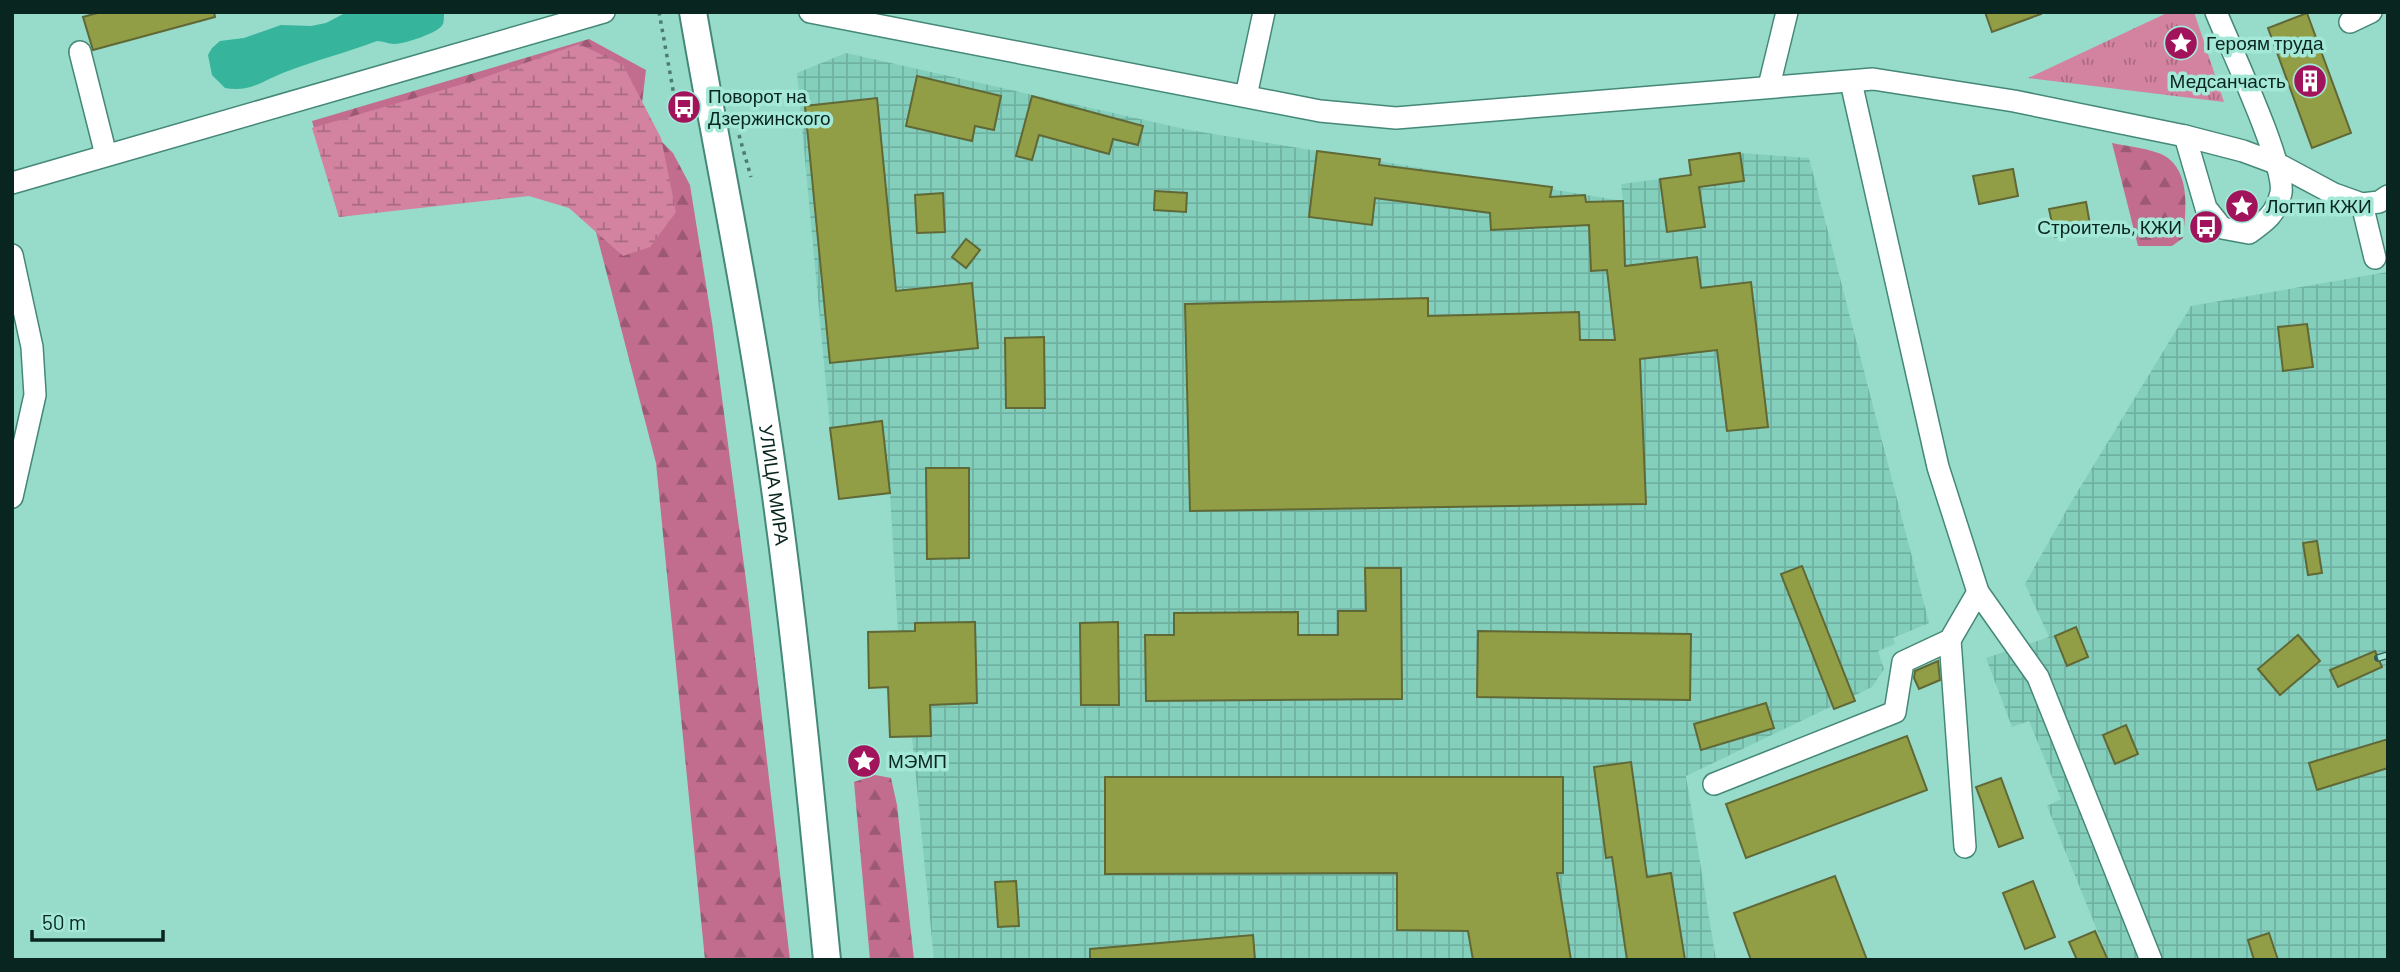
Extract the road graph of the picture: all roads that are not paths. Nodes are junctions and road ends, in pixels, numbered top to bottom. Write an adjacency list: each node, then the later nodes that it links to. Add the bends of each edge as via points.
1 (604, 12): 14 (street)
2 (693, 12): 26 (main road, УЛИЦА МИРА, via 770,449)
3 (810, 12): 12 (street)
4 (1264, 12): 12 (street)
5 (1787, 12): 11 (street)
6 (2216, 12): 15 (street)
7 (2371, 12): 8 (street)
8 (2350, 22)
9 (80, 52): 14 (street)
10 (1850, 82): 11 (street); 13 (street, via 1873,79 2014,101); 22 (street, via 1938,467)
11 (1769, 86): 12 (street, via 1395,118 1320,111)
12 (1246, 96)
13 (2185, 136): 15 (street); 15 (street, via 2206,208 2222,228 2249,233 2272,217 2281,191)
14 (106, 155): 16 (street)
15 (2278, 164): 18 (street)
16 (12, 183)
17 (2388, 196): 18 (street)
18 (2362, 204): 20 (street)
19 (12, 255): 21 (street, via 32,347 35,396)
20 (2375, 258)
21 (12, 497)
22 (1978, 592): 23 (street); 27 (street, via 2038,677)
23 (1950, 640): 24 (street, via 1903,662 1895,712); 25 (street)
24 (1714, 784)
25 (1965, 847)
26 (827, 960)
27 (2151, 960)

